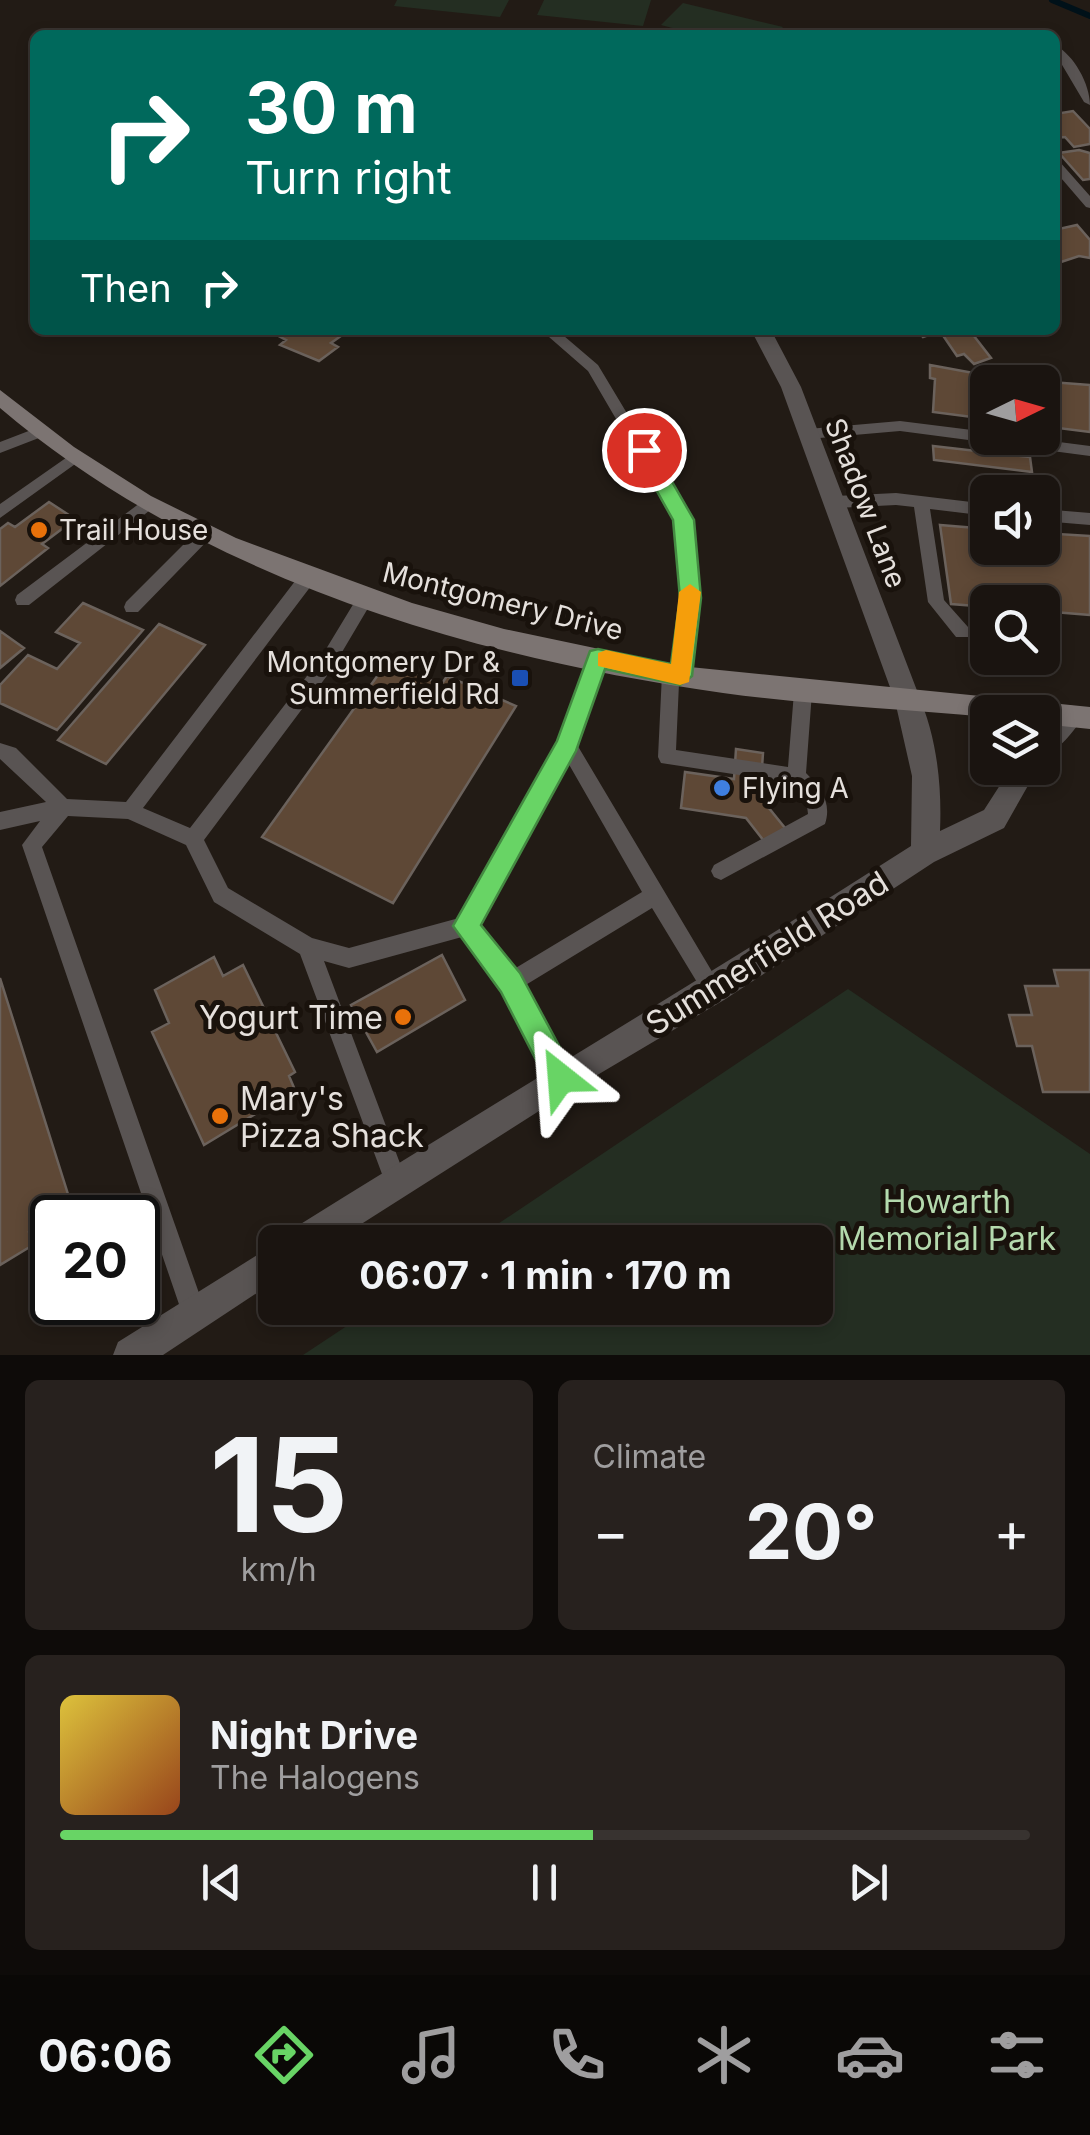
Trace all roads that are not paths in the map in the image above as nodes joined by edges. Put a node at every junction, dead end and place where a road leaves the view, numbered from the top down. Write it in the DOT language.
graph roads {
  1 [pos="1060,51"];
  2 [pos="1090,102"];
  3 [pos="1060,170"];
  4 [pos="1090,204"];
  5 [pos="554,335"];
  6 [pos="763,335"];
  7 [pos="0,397"];
  8 [pos="38,432"];
  9 [pos="808,434"];
  10 [pos="0,448"];
  11 [pos="1090,451"];
  12 [pos="72,458"];
  13 [pos="836,502"];
  14 [pos="148,503"];
  15 [pos="922,504"];
  16 [pos="970,508"];
  17 [pos="0,512"];
  18 [pos="1060,516"];
  19 [pos="1090,519"];
  20 [pos="206,532"];
  21 [pos="308,577"];
  22 [pos="366,598"];
  23 [pos="22,600"];
  24 [pos="132,607"];
  25 [pos="962,632"];
  26 [pos="598,658"];
  27 [pos="676,675"];
  28 [pos="803,692"];
  29 [pos="908,701"];
  30 [pos="970,706"];
  31 [pos="1080,717"];
  32 [pos="1060,732"];
  33 [pos="568,744"];
  34 [pos="0,751"];
  35 [pos="797,776"];
  36 [pos="1015,785"];
  37 [pos="63,807"];
  38 [pos="130,811"];
  39 [pos="0,820"];
  40 [pos="193,839"];
  41 [pos="924,853"];
  42 [pos="721,871"];
  43 [pos="656,895"];
  44 [pos="466,926"];
  45 [pos="308,947"];
  46 [pos="510,982"];
  47 [pos="713,990"];
  48 [pos="561,1078"];
  49 [pos="396,1182"];
  50 [pos="329,1225"];
  51 [pos="258,1272"];
  52 [pos="194,1313"];
  53 [pos="131,1355"];
  1 -- 2 [label="lane"];
  3 -- 4 [label="lane"];
  5 -- 27 [label="lane"];
  6 -- 9 [label="street, Shadow Lane"];
  7 -- 8 [label="main road, Montgomery Drive"];
  8 -- 10 [label="lane"];
  8 -- 12 [label="main road, Montgomery Drive"];
  9 -- 11 [label="lane"];
  9 -- 13 [label="street, Shadow Lane"];
  12 -- 14 [label="main road, Montgomery Drive"];
  12 -- 17 [label="lane"];
  13 -- 15 [label="lane"];
  13 -- 29 [label="street, Shadow Lane"];
  14 -- 20 [label="main road, Montgomery Drive"];
  14 -- 23 [label="lane"];
  15 -- 16 [label="lane"];
  15 -- 25 [label="lane"];
  18 -- 19 [label="lane"];
  20 -- 21 [label="main road, Montgomery Drive"];
  20 -- 24 [label="lane"];
  21 -- 22 [label="main road, Montgomery Drive"];
  21 -- 38 [label="lane"];
  22 -- 26 [label="main road, Montgomery Drive"];
  22 -- 40 [label="lane"];
  26 -- 27 [label="main road, Montgomery Drive"];
  26 -- 33 [label="lane"];
  27 -- 28 [label="main road, Montgomery Drive"];
  27 -- 35 [label="lane"];
  28 -- 29 [label="main road, Montgomery Drive"];
  28 -- 35 [label="lane"];
  29 -- 30 [label="main road, Montgomery Drive"];
  29 -- 41 [label="street"];
  31 -- 32 [label="street"];
  33 -- 43 [label="lane"];
  33 -- 44 [label="lane"];
  34 -- 37 [label="lane"];
  35 -- 42 [label="lane"];
  36 -- 41 [label="street, Summerfield Road"];
  37 -- 38 [label="lane"];
  37 -- 39 [label="lane"];
  37 -- 52 [label="lane"];
  38 -- 40 [label="lane"];
  40 -- 45 [label="lane"];
  41 -- 47 [label="street, Summerfield Road"];
  43 -- 46 [label="lane"];
  43 -- 47 [label="lane"];
  44 -- 45 [label="lane"];
  44 -- 46 [label="lane"];
  45 -- 49 [label="lane"];
  46 -- 48 [label="lane"];
  47 -- 48 [label="street, Summerfield Road"];
  48 -- 49 [label="street, Summerfield Road"];
  49 -- 50 [label="street, Summerfield Road"];
  51 -- 52 [label="street"];
  52 -- 53 [label="street"];
}
